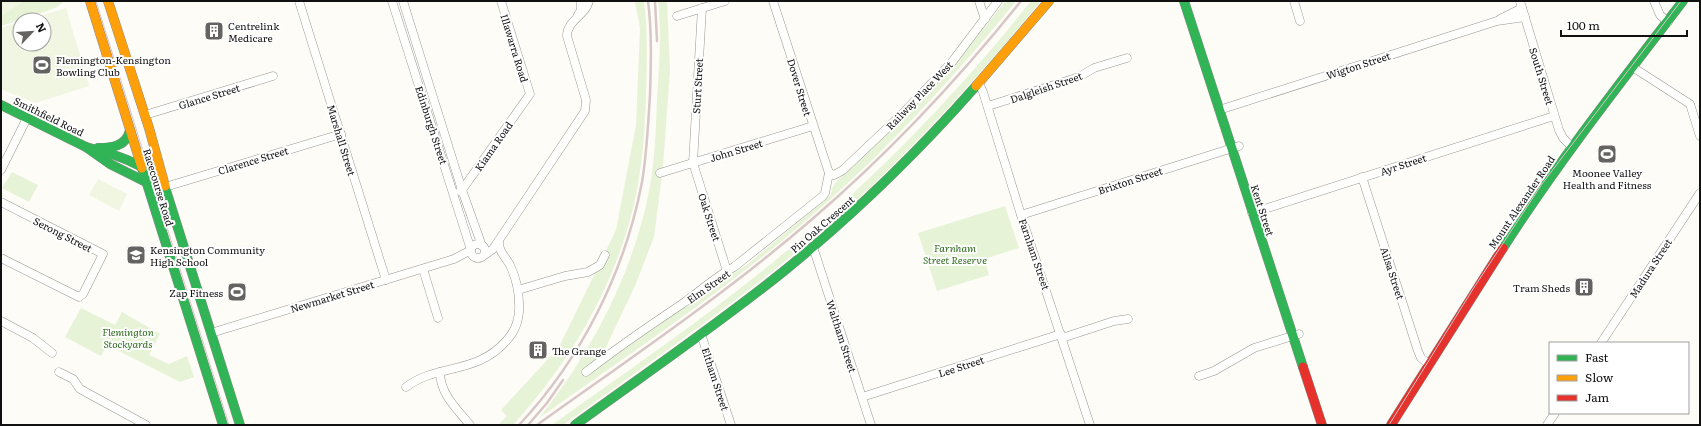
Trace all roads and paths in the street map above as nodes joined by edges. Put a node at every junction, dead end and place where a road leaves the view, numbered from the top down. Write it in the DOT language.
graph roads {
  1 [pos="90,1"];
  2 [pos="108,1"];
  3 [pos="299,1"];
  4 [pos="392,1"];
  5 [pos="403,1"];
  6 [pos="501,1"];
  7 [pos="582,1"];
  8 [pos="589,1"];
  9 [pos="725,1"];
  10 [pos="773,1"];
  11 [pos="979,1"];
  12 [pos="998,1"];
  13 [pos="1049,1"];
  14 [pos="1184,1"];
  15 [pos="1192,1"];
  16 [pos="1294,1"];
  17 [pos="1654,1"];
  18 [pos="1683,1"];
  19 [pos="1521,4"];
  20 [pos="702,8"];
  21 [pos="677,16"];
  22 [pos="1525,17"];
  23 [pos="576,19"];
  24 [pos="985,19"];
  25 [pos="1300,21"];
  26 [pos="1497,21"];
  27 [pos="1668,22"];
  28 [pos="1127,58"];
  29 [pos="1634,68"];
  30 [pos="273,76"];
  31 [pos="979,83"];
  32 [pos="530,94"];
  33 [pos="1,105"];
  34 [pos="988,106"];
  35 [pos="1223,109"];
  36 [pos="145,115"];
  37 [pos="1554,116"];
  38 [pos="27,118"];
  39 [pos="812,126"];
  40 [pos="130,130"];
  41 [pos="341,134"];
  42 [pos="1700,136"];
  43 [pos="1235,147"];
  44 [pos="1572,147"];
  45 [pos="88,148"];
  46 [pos="693,163"];
  47 [pos="142,168"];
  48 [pos="1,170"];
  49 [pos="660,174"];
  50 [pos="831,174"];
  51 [pos="1362,178"];
  52 [pos="146,183"];
  53 [pos="165,187"];
  54 [pos="462,190"];
  55 [pos="1700,193"];
  56 [pos="453,194"];
  57 [pos="1,202"];
  58 [pos="1256,211"];
  59 [pos="1022,215"];
  60 [pos="499,240"];
  61 [pos="482,246"];
  62 [pos="813,247"];
  63 [pos="471,250"];
  64 [pos="483,255"];
  65 [pos="605,255"];
  66 [pos="1,258"];
  67 [pos="506,258"];
  68 [pos="454,259"];
  69 [pos="423,269"];
  70 [pos="727,271"];
  71 [pos="386,280"];
  72 [pos="518,290"];
  73 [pos="438,318"];
  74 [pos="1128,319"];
  75 [pos="1,321"];
  76 [pos="211,333"];
  77 [pos="701,334"];
  78 [pos="1296,335"];
  79 [pos="1061,336"];
  80 [pos="197,341"];
  81 [pos="1602,342"];
  82 [pos="52,353"];
  83 [pos="1429,364"];
  84 [pos="59,372"];
  85 [pos="440,372"];
  86 [pos="586,372"];
  87 [pos="1199,376"];
  88 [pos="406,387"];
  89 [pos="862,398"];
  90 [pos="1554,414"];
  91 [pos="132,417"];
  92 [pos="220,424"];
  93 [pos="127,425"];
  94 [pos="146,425"];
  95 [pos="240,425"];
  96 [pos="470,425"];
  97 [pos="576,425"];
  98 [pos="731,425"];
  99 [pos="871,425"];
  100 [pos="1090,425"];
  101 [pos="1322,425"];
  102 [pos="1328,425"];
  103 [pos="1392,425"];
  104 [pos="1547,425"];
  1 -- 40 [label="main road, Racecourse Road"];
  2 -- 36 [label="main road, Racecourse Road"];
  3 -- 41 [label="street, Marshall Street"];
  4 -- 56 [label="street, Edinburgh Street"];
  5 -- 54 [label="street, Edinburgh Street"];
  6 -- 32 [label="street, Illawarra Road"];
  7 -- 23 [label="street"];
  8 -- 23 [label="street"];
  9 -- 20 [label="street"];
  10 -- 39 [label="street, Dover Street"];
  11 -- 24 [label="street"];
  12 -- 24 [label="street, Railway Place West"];
  13 -- 31 [label="main road, Pin Oak Crescent"];
  14 -- 35 [label="main road, Kent Street"];
  15 -- 35 [label="main road, Kent Street"];
  16 -- 25 [label="street"];
  17 -- 27 [label="street"];
  18 -- 27 [label="main road, Mount Alexander Road"];
  19 -- 22 [label="street, South Street"];
  19 -- 26 [label="street, Wigton Street"];
  20 -- 21 [label="street"];
  20 -- 46 [label="street, Sturt Street"];
  22 -- 26 [label="street, Wigton Street"];
  22 -- 37 [label="street, South Street"];
  23 -- 60 [label="street"];
  24 -- 50 [label="street, Railway Place West"];
  26 -- 35 [label="street, Wigton Street"];
  27 -- 29 [label="main road, Mount Alexander Road"];
  28 -- 34 [label="street, Dalgleish Street"];
  29 -- 42 [label="street"];
  29 -- 44 [label="main road, Mount Alexander Road"];
  30 -- 36 [label="street, Glance Street"];
  31 -- 34 [label="street, Farnham Street"];
  31 -- 62 [label="main road, Pin Oak Crescent"];
  32 -- 54 [label="street, Kiama Road"];
  33 -- 38 [label="main road, Smithfield Road"];
  34 -- 59 [label="street, Farnham Street"];
  35 -- 43 [label="main road, Kent Street"];
  36 -- 53 [label="main road, Racecourse Road"];
  37 -- 44 [label="street, South Street"];
  37 -- 51 [label="street, Ayr Street"];
  38 -- 45 [label="main road, Smithfield Road"];
  38 -- 48 [label="street"];
  39 -- 46 [label="street, John Street"];
  39 -- 50 [label="street, Dover Street"];
  40 -- 45 [label="main road"];
  40 -- 47 [label="main road, Racecourse Road"];
  41 -- 53 [label="street, Clarence Street"];
  41 -- 71 [label="street, Marshall Street"];
  43 -- 58 [label="main road, Kent Street"];
  43 -- 59 [label="street, Brixton Street"];
  44 -- 83 [label="main road, Mount Alexander Road"];
  45 -- 47 [label="main road, Smithfield Road"];
  45 -- 52 [label="main road, Smithfield Road"];
  46 -- 49 [label="street, John Street"];
  46 -- 70 [label="street, Oak Street"];
  47 -- 52 [label="main road, Racecourse Road"];
  47 -- 53 [label="main road, Smithfield Road"];
  50 -- 70 [label="street, Elm Street"];
  51 -- 58 [label="street, Ayr Street"];
  51 -- 83 [label="street, Ailsa Street"];
  52 -- 53 [label="main road, Smithfield Road"];
  52 -- 80 [label="main road, Racecourse Road"];
  53 -- 76 [label="main road, Racecourse Road"];
  54 -- 56 [label="street"];
  54 -- 61 [label="street, Edinburgh Street"];
  55 -- 81 [label="street, Madura Street"];
  56 -- 63 [label="street, Edinburgh Street"];
  57 -- 66 [label="street, Serong Street"];
  58 -- 78 [label="main road, Kent Street"];
  59 -- 79 [label="street, Farnham Street"];
  60 -- 61 [label="street"];
  60 -- 64 [label="street"];
  60 -- 67 [label="street"];
  61 -- 63 [label="street, Newmarket Street"];
  61 -- 64 [label="street, Edinburgh Street"];
  62 -- 77 [label="main road, Pin Oak Crescent"];
  62 -- 89 [label="street, Waltham Street"];
  63 -- 64 [label="street, Edinburgh Street"];
  63 -- 68 [label="street, Newmarket Street"];
  64 -- 67 [label="street"];
  64 -- 68 [label="street, Newmarket Street"];
  65 -- 72 [label="street"];
  67 -- 72 [label="street"];
  68 -- 69 [label="street, Newmarket Street"];
  69 -- 71 [label="street, Newmarket Street"];
  69 -- 73 [label="street"];
  70 -- 86 [label="street, Elm Street"];
  71 -- 76 [label="street, Newmarket Street"];
  72 -- 85 [label="street"];
  74 -- 79 [label="street, Lee Street"];
  75 -- 82 [label="street"];
  76 -- 80 [label="main road"];
  76 -- 95 [label="main road, Racecourse Road"];
  77 -- 97 [label="main road, Pin Oak Crescent"];
  77 -- 98 [label="street, Eltham Street"];
  78 -- 87 [label="street"];
  78 -- 101 [label="main road, Kent Street"];
  78 -- 102 [label="main road, Kent Street"];
  79 -- 89 [label="street, Lee Street"];
  79 -- 100 [label="street, Farnham Street"];
  80 -- 92 [label="main road, Racecourse Road"];
  83 -- 103 [label="main road, Mount Alexander Road"];
  84 -- 91 [label="street"];
  85 -- 88 [label="street"];
  85 -- 96 [label="street"];
  89 -- 99 [label="street, Waltham Street"];
  90 -- 104 [label="street"];
  91 -- 93 [label="street"];
  91 -- 94 [label="street"];
}
